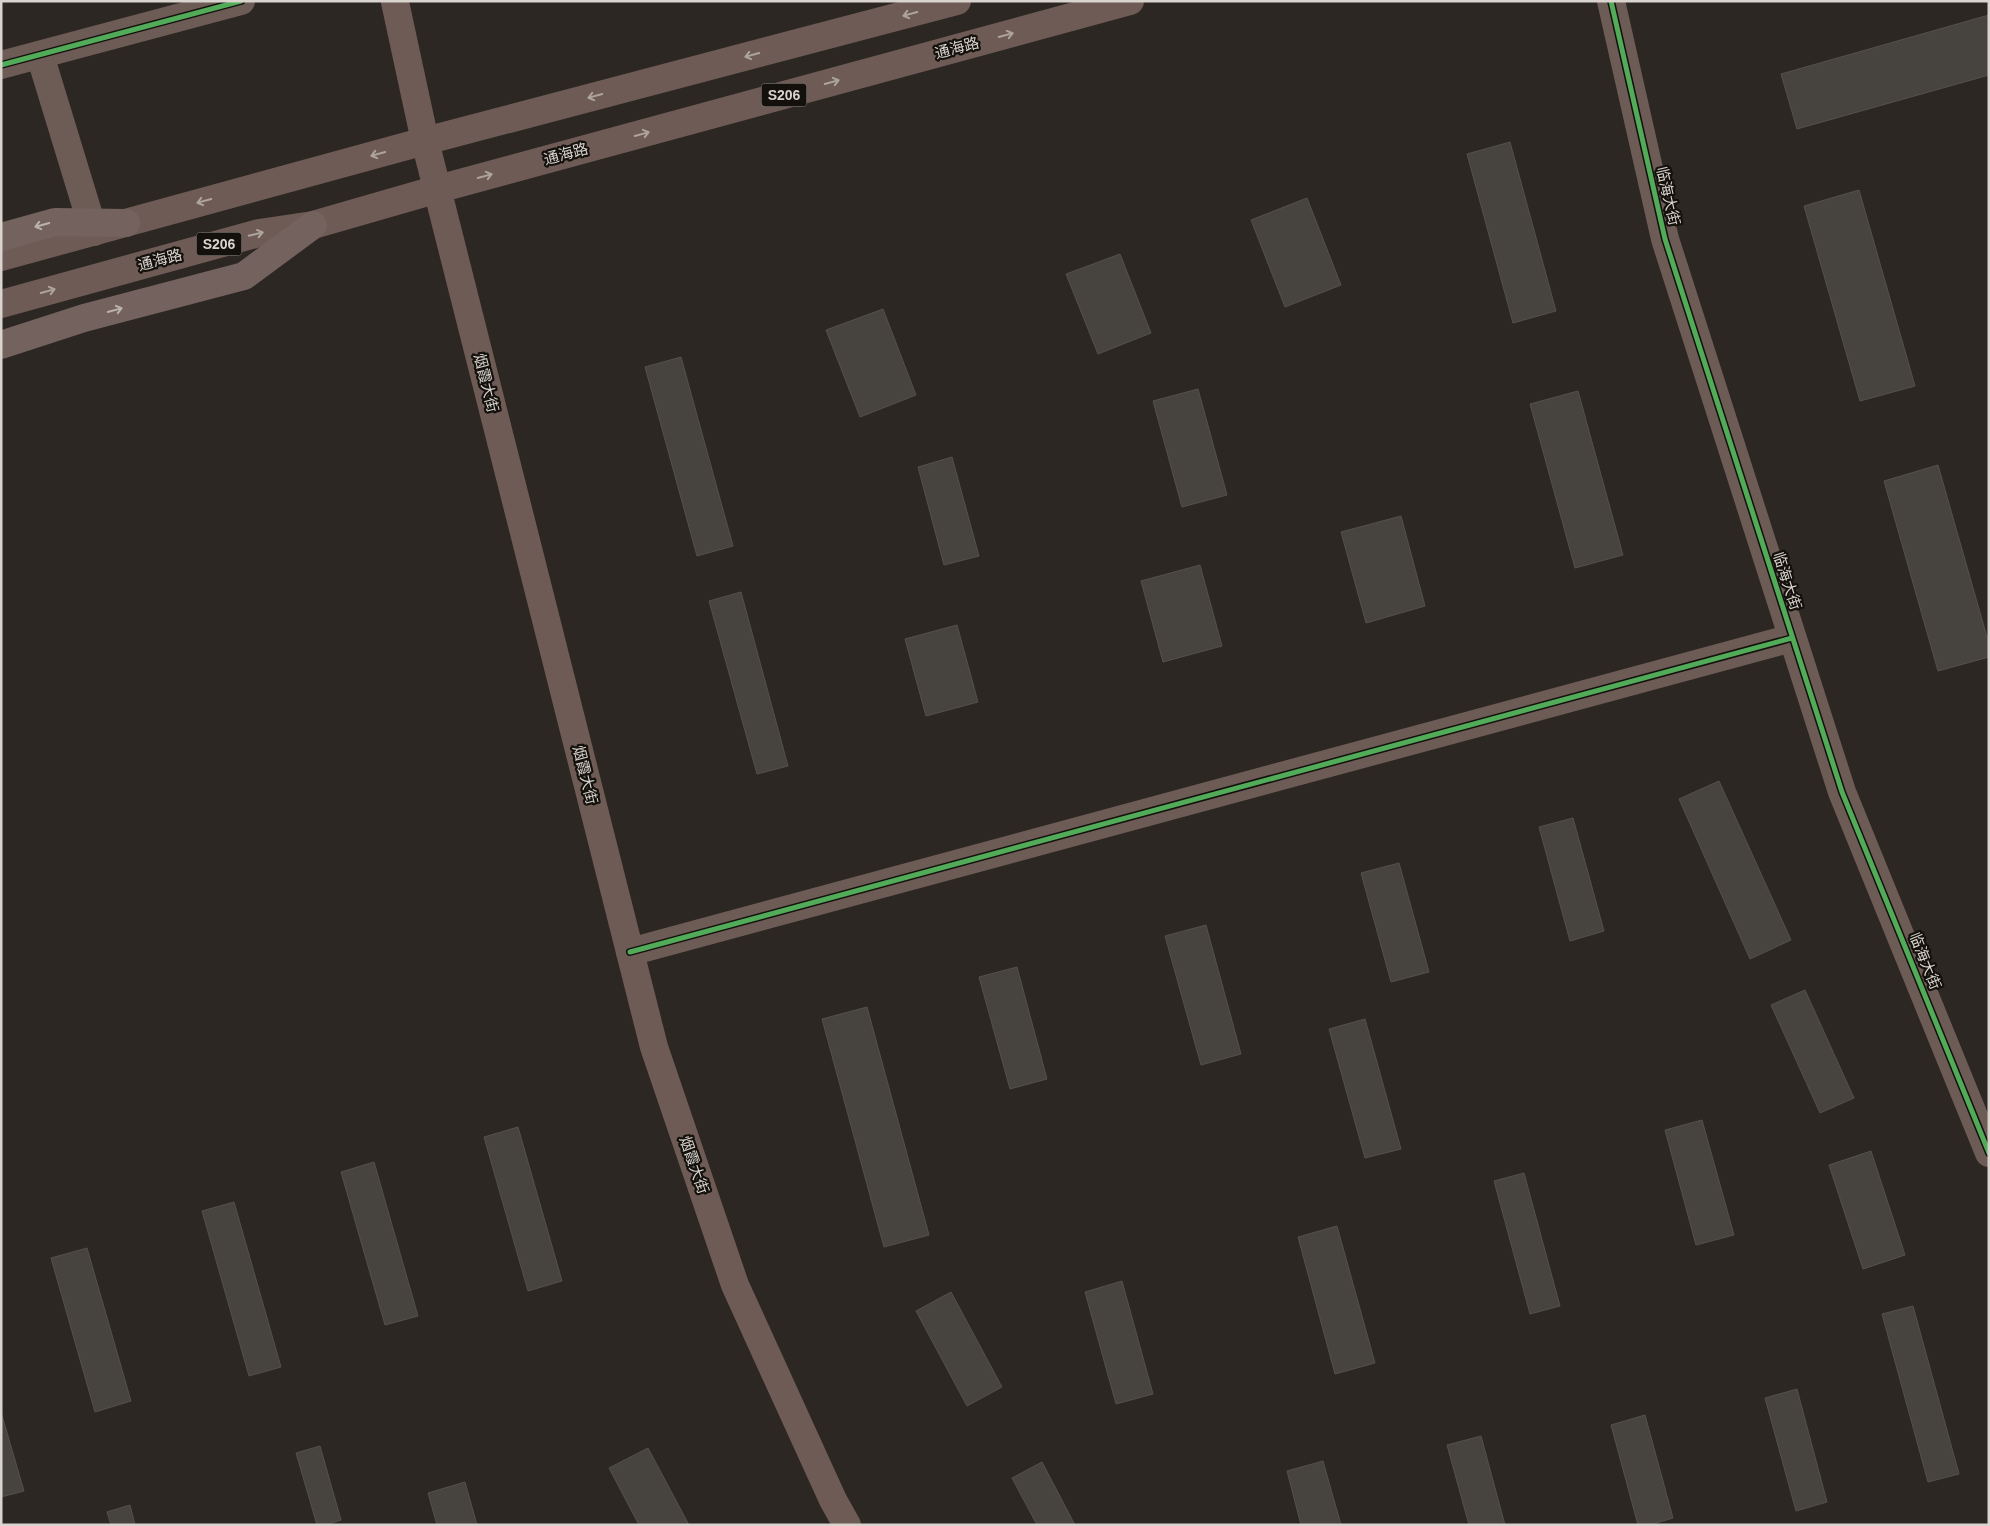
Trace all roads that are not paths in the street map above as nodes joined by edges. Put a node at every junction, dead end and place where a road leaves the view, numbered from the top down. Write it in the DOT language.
graph roads {
  1 [pos="241,1"];
  2 [pos="957,1"];
  3 [pos="1130,1"];
  4 [pos="1611,1"];
  5 [pos="394,2"];
  6 [pos="40,55"];
  7 [pos="1,65"];
  8 [pos="425,141"];
  9 [pos="438,189"];
  10 [pos="126,223"];
  11 [pos="314,225"];
  12 [pos="92,227"];
  13 [pos="1,237"];
  14 [pos="1,257"];
  15 [pos="1,304"];
  16 [pos="1,345"];
  17 [pos="1792,638"];
  18 [pos="630,952"];
  19 [pos="1989,1153"];
  20 [pos="847,1525"];
  1 -- 6 [label="street"];
  2 -- 8 [label="main road, one-way"];
  9 -- 3 [label="main road, 通海路 / S206, one-way"];
  4 -- 17 [label="street, 临海大街"];
  5 -- 8 [label="main road, 烟霞大街"];
  6 -- 7 [label="street"];
  6 -- 12 [label="street"];
  8 -- 9 [label="main road, 烟霞大街"];
  8 -- 10 [label="main road, one-way"];
  9 -- 11 [label="main road, 通海路 / S206"];
  9 -- 18 [label="main road, 烟霞大街"];
  10 -- 12 [label="highway"];
  15 -- 11 [label="main road, 通海路 / S206, one-way"];
  16 -- 11 [label="highway, one-way"];
  12 -- 13 [label="highway, one-way"];
  12 -- 14 [label="main road"];
  17 -- 18 [label="street"];
  17 -- 19 [label="street, 临海大街"];
  18 -- 20 [label="main road, 烟霞大街"];
}
